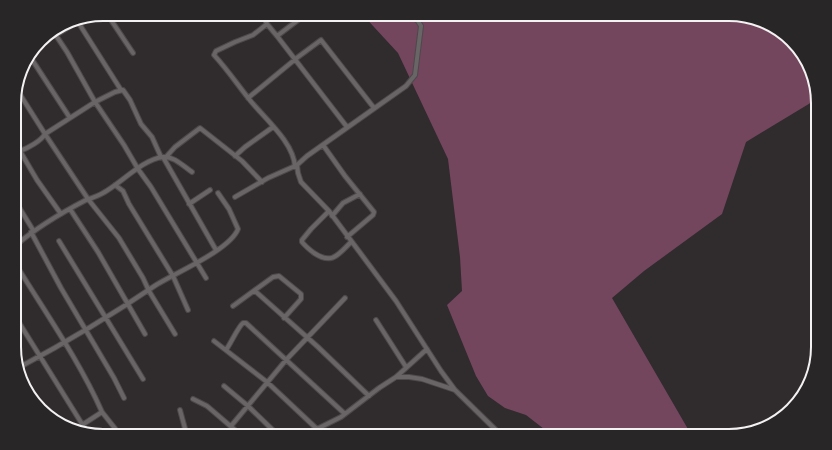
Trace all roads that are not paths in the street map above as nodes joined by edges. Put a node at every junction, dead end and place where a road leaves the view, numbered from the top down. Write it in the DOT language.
graph roads {
  1 [pos="112,21"];
  2 [pos="266,21"];
  3 [pos="296,21"];
  4 [pos="418,21"];
  5 [pos="79,24"];
  6 [pos="267,24"];
  7 [pos="56,35"];
  8 [pos="276,36"];
  9 [pos="133,53"];
  10 [pos="295,60"];
  11 [pos="32,61"];
  12 [pos="121,90"];
  13 [pos="21,96"];
  14 [pos="248,98"];
  15 [pos="95,102"];
  16 [pos="374,108"];
  17 [pos="70,118"];
  18 [pos="273,127"];
  19 [pos="347,128"];
  20 [pos="45,134"];
  21 [pos="323,145"];
  22 [pos="21,150"];
  23 [pos="21,152"];
  24 [pos="235,156"];
  25 [pos="163,157"];
  26 [pos="296,166"];
  27 [pos="138,169"];
  28 [pos="192,172"];
  29 [pos="262,182"];
  30 [pos="115,185"];
  31 [pos="210,190"];
  32 [pos="218,193"];
  33 [pos="360,194"];
  34 [pos="235,198"];
  35 [pos="88,199"];
  36 [pos="189,204"];
  37 [pos="70,209"];
  38 [pos="21,211"];
  39 [pos="329,211"];
  40 [pos="61,214"];
  41 [pos="332,216"];
  42 [pos="32,231"];
  43 [pos="347,237"];
  44 [pos="21,240"];
  45 [pos="59,241"];
  46 [pos="351,242"];
  47 [pos="216,250"];
  48 [pos="196,263"];
  49 [pos="21,273"];
  50 [pos="173,276"];
  51 [pos="206,278"];
  52 [pos="149,291"];
  53 [pos="255,291"];
  54 [pos="345,298"];
  55 [pos="128,304"];
  56 [pos="233,306"];
  57 [pos="188,310"];
  58 [pos="106,317"];
  59 [pos="284,318"];
  60 [pos="376,320"];
  61 [pos="21,326"];
  62 [pos="85,329"];
  63 [pos="145,334"];
  64 [pos="175,334"];
  65 [pos="308,338"];
  66 [pos="214,341"];
  67 [pos="64,342"];
  68 [pos="427,349"];
  69 [pos="226,350"];
  70 [pos="40,356"];
  71 [pos="286,360"];
  72 [pos="23,365"];
  73 [pos="406,366"];
  74 [pos="396,377"];
  75 [pos="143,379"];
  76 [pos="267,382"];
  77 [pos="224,386"];
  78 [pos="455,390"];
  79 [pos="368,396"];
  80 [pos="124,398"];
  81 [pos="193,398"];
  82 [pos="248,406"];
  83 [pos="180,410"];
  84 [pos="102,412"];
  85 [pos="346,414"];
  86 [pos="82,425"];
  87 [pos="231,426"];
  88 [pos="115,429"];
  89 [pos="184,429"];
  90 [pos="234,429"];
  91 [pos="272,429"];
  92 [pos="317,429"];
  93 [pos="495,429"];
  1 -- 9 [label="street"];
  2 -- 6 [label="street"];
  3 -- 8 [label="street"];
  4 -- 16 [label="street"];
  5 -- 12 [label="street"];
  6 -- 8 [label="street"];
  6 -- 14 [label="street"];
  7 -- 15 [label="street"];
  8 -- 10 [label="street"];
  10 -- 14 [label="street"];
  10 -- 16 [label="street"];
  10 -- 19 [label="street"];
  11 -- 17 [label="street"];
  12 -- 15 [label="street"];
  12 -- 25 [label="street"];
  13 -- 20 [label="street"];
  14 -- 18 [label="street"];
  15 -- 17 [label="street"];
  15 -- 27 [label="street"];
  16 -- 19 [label="street"];
  17 -- 20 [label="street"];
  18 -- 24 [label="street"];
  18 -- 26 [label="street"];
  19 -- 21 [label="street"];
  20 -- 22 [label="street"];
  20 -- 35 [label="street"];
  21 -- 26 [label="street"];
  21 -- 33 [label="street"];
  23 -- 40 [label="street"];
  24 -- 25 [label="street"];
  24 -- 29 [label="street"];
  25 -- 27 [label="street"];
  25 -- 28 [label="street"];
  25 -- 36 [label="street"];
  26 -- 29 [label="street"];
  26 -- 39 [label="street"];
  27 -- 30 [label="street"];
  27 -- 48 [label="street"];
  29 -- 34 [label="street"];
  30 -- 35 [label="street"];
  30 -- 50 [label="street"];
  31 -- 36 [label="street"];
  32 -- 47 [label="street"];
  33 -- 41 [label="street"];
  33 -- 43 [label="street"];
  35 -- 37 [label="street"];
  35 -- 52 [label="street"];
  36 -- 47 [label="street"];
  37 -- 40 [label="street"];
  37 -- 55 [label="street"];
  38 -- 42 [label="street"];
  39 -- 41 [label="street"];
  39 -- 46 [label="street"];
  40 -- 42 [label="street"];
  41 -- 43 [label="street"];
  42 -- 44 [label="street"];
  42 -- 62 [label="street"];
  43 -- 46 [label="street"];
  45 -- 58 [label="street"];
  46 -- 68 [label="street"];
  47 -- 48 [label="street"];
  48 -- 50 [label="street"];
  48 -- 51 [label="street"];
  49 -- 67 [label="street"];
  50 -- 52 [label="street"];
  50 -- 57 [label="street"];
  52 -- 55 [label="street"];
  52 -- 64 [label="street"];
  53 -- 56 [label="street"];
  53 -- 59 [label="street"];
  53 -- 59 [label="street"];
  54 -- 65 [label="street"];
  55 -- 58 [label="street"];
  55 -- 63 [label="street"];
  58 -- 62 [label="street"];
  58 -- 75 [label="street"];
  59 -- 65 [label="street"];
  60 -- 73 [label="street"];
  61 -- 70 [label="street"];
  62 -- 67 [label="street"];
  62 -- 80 [label="street"];
  65 -- 71 [label="street"];
  65 -- 79 [label="street"];
  66 -- 69 [label="street"];
  67 -- 70 [label="street"];
  67 -- 84 [label="street"];
  68 -- 73 [label="street"];
  68 -- 78 [label="street"];
  69 -- 71 [label="street"];
  69 -- 76 [label="street"];
  70 -- 72 [label="street"];
  70 -- 86 [label="street"];
  71 -- 76 [label="street"];
  71 -- 85 [label="street"];
  73 -- 74 [label="street"];
  74 -- 78 [label="street"];
  74 -- 79 [label="street"];
  76 -- 82 [label="street"];
  76 -- 92 [label="street"];
  77 -- 82 [label="street"];
  78 -- 93 [label="street"];
  79 -- 85 [label="street"];
  81 -- 87 [label="street"];
  82 -- 87 [label="street"];
  82 -- 91 [label="street"];
  83 -- 89 [label="street"];
  84 -- 86 [label="street"];
  84 -- 88 [label="street"];
  85 -- 92 [label="street"];
  87 -- 90 [label="street"];
}
